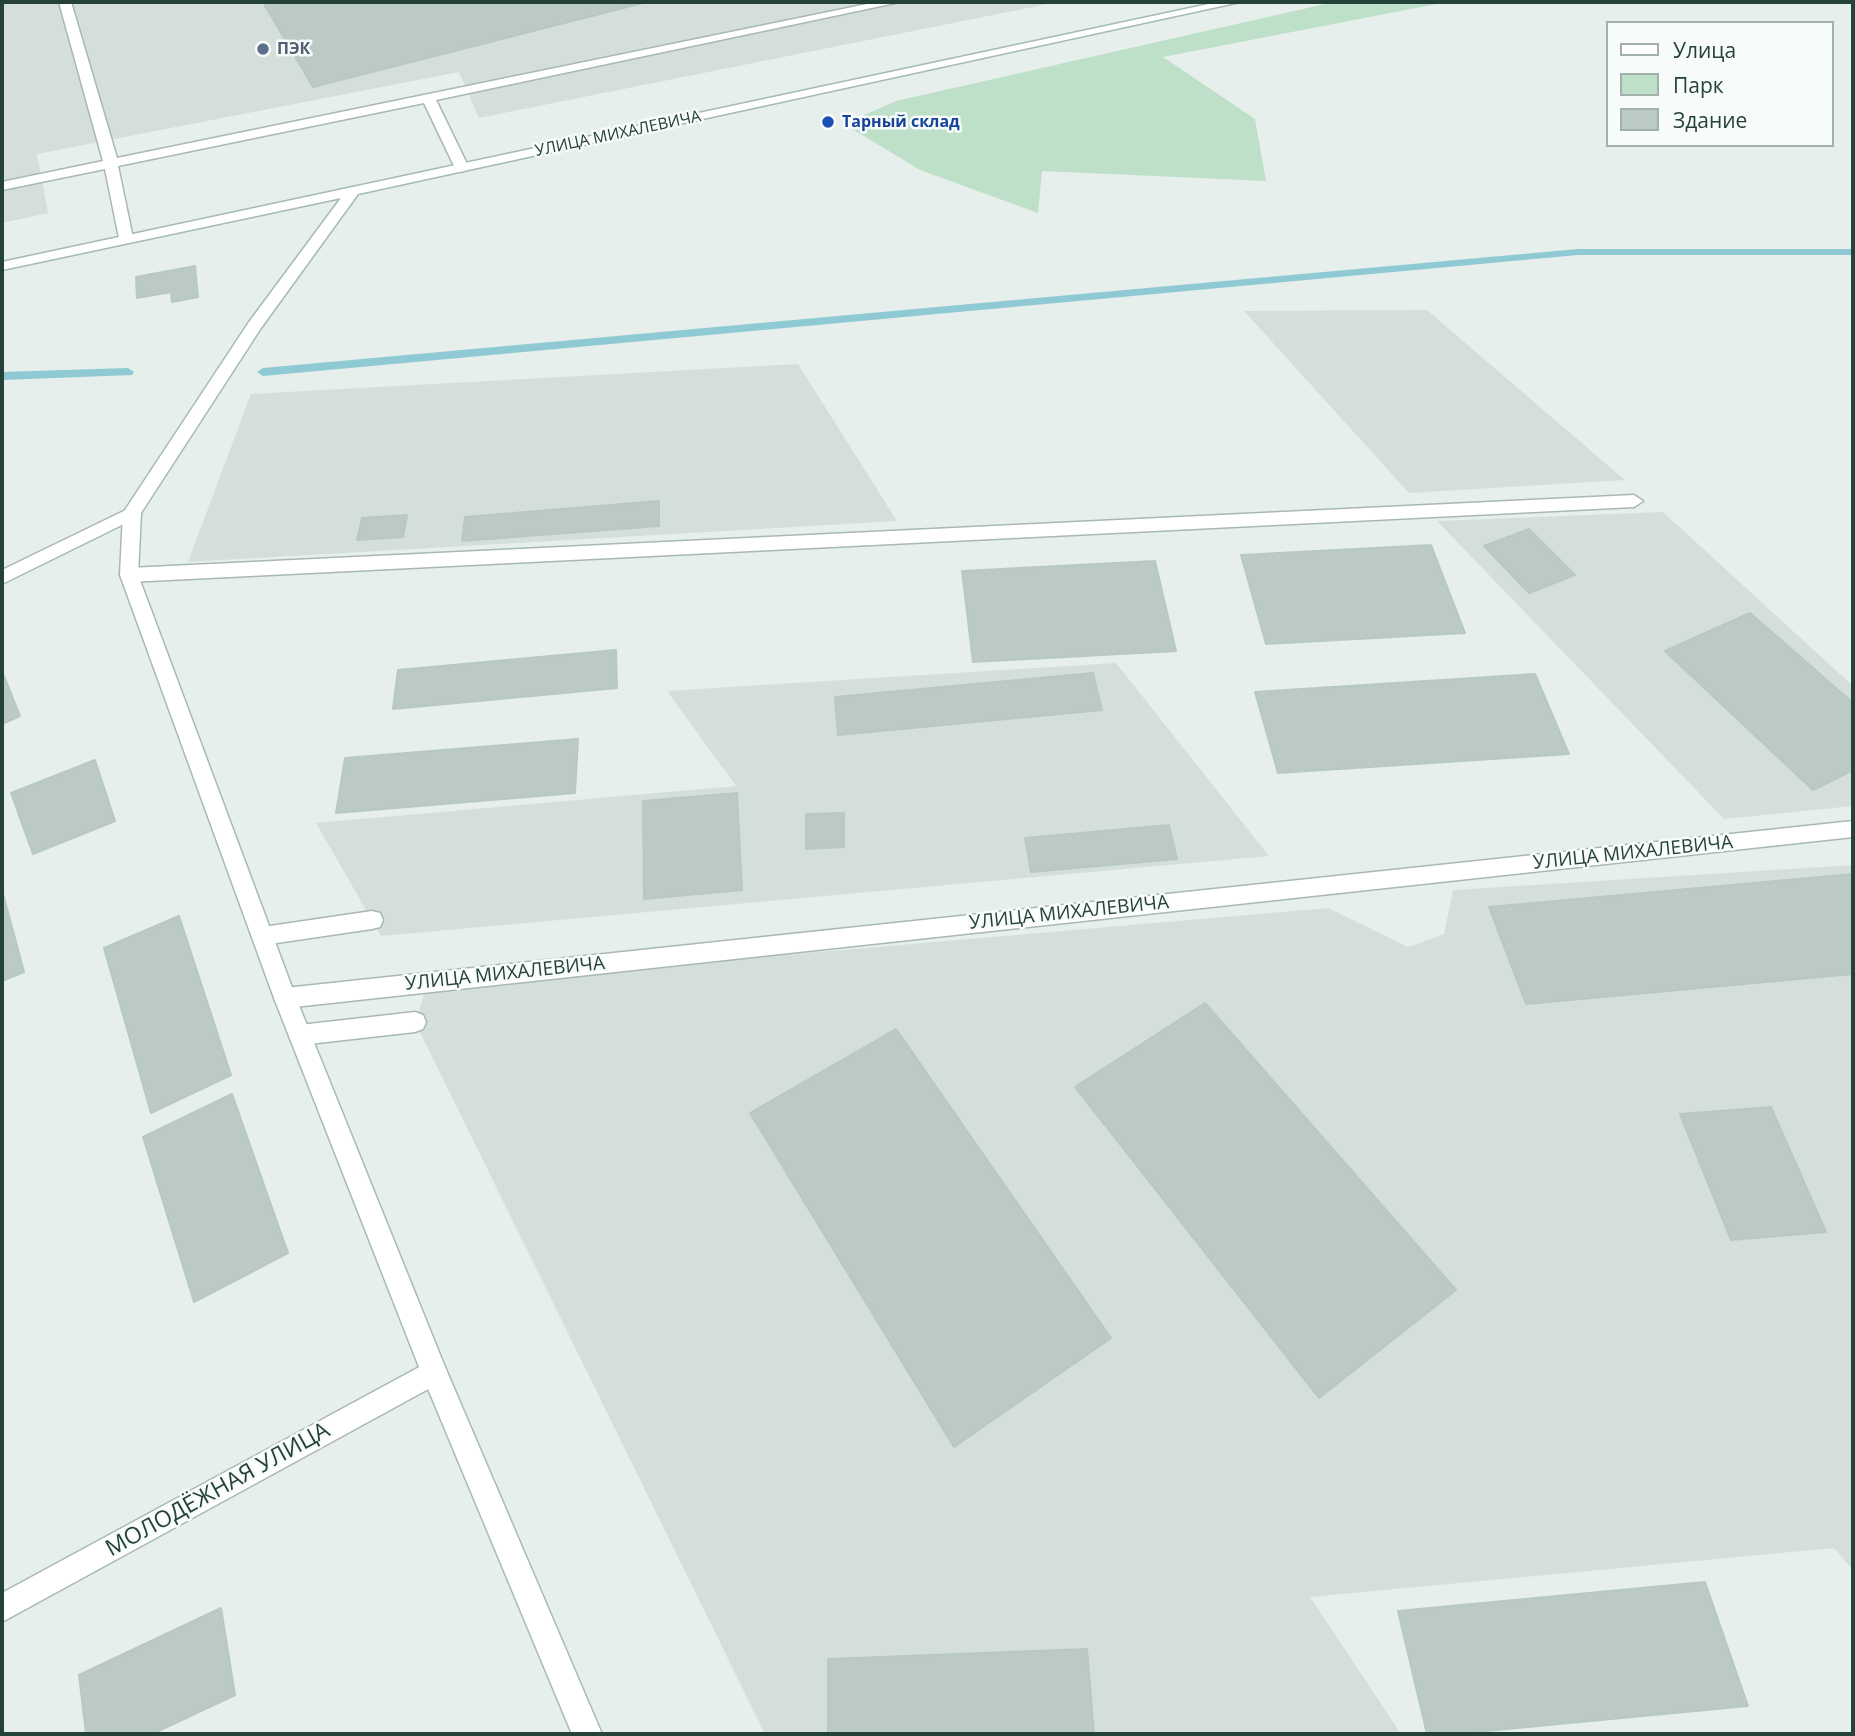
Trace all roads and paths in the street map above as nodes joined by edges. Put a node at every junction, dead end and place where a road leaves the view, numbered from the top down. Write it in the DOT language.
graph roads {
  1 [pos="65,2"];
  2 [pos="894,2"];
  3 [pos="1225,3"];
  4 [pos="428,97"];
  5 [pos="112,165"];
  6 [pos="462,168"];
  7 [pos="2,186"];
  8 [pos="352,192"];
  9 [pos="126,238"];
  10 [pos="2,266"];
  11 [pos="1634,501"];
  12 [pos="132,513"];
  13 [pos="128,575"];
  14 [pos="2,578"];
  15 [pos="1853,829"];
  16 [pos="372,920"];
  17 [pos="263,936"];
  18 [pos="285,998"];
  19 [pos="415,1021"];
  20 [pos="300,1035"];
  21 [pos="434,1372"];
  22 [pos="2,1608"];
  23 [pos="587,1734"];
  1 -- 5 [label="street"];
  2 -- 4 [label="street"];
  3 -- 6 [label="street, УЛИЦА МИХАЛЕВИЧА"];
  4 -- 5 [label="street"];
  4 -- 6 [label="street"];
  5 -- 7 [label="street"];
  5 -- 9 [label="street"];
  6 -- 8 [label="street, УЛИЦА МИХАЛЕВИЧА"];
  8 -- 9 [label="street, УЛИЦА МИХАЛЕВИЧА"];
  8 -- 12 [label="street"];
  9 -- 10 [label="street, УЛИЦА МИХАЛЕВИЧА"];
  11 -- 13 [label="street"];
  12 -- 13 [label="street"];
  12 -- 14 [label="street"];
  13 -- 17 [label="street"];
  15 -- 18 [label="street, УЛИЦА МИХАЛЕВИЧА"];
  16 -- 17 [label="street"];
  17 -- 18 [label="street"];
  18 -- 20 [label="street"];
  19 -- 20 [label="street"];
  20 -- 21 [label="street"];
  21 -- 22 [label="street, МОЛОДЁЖНАЯ УЛИЦА"];
  21 -- 23 [label="street"];
}
